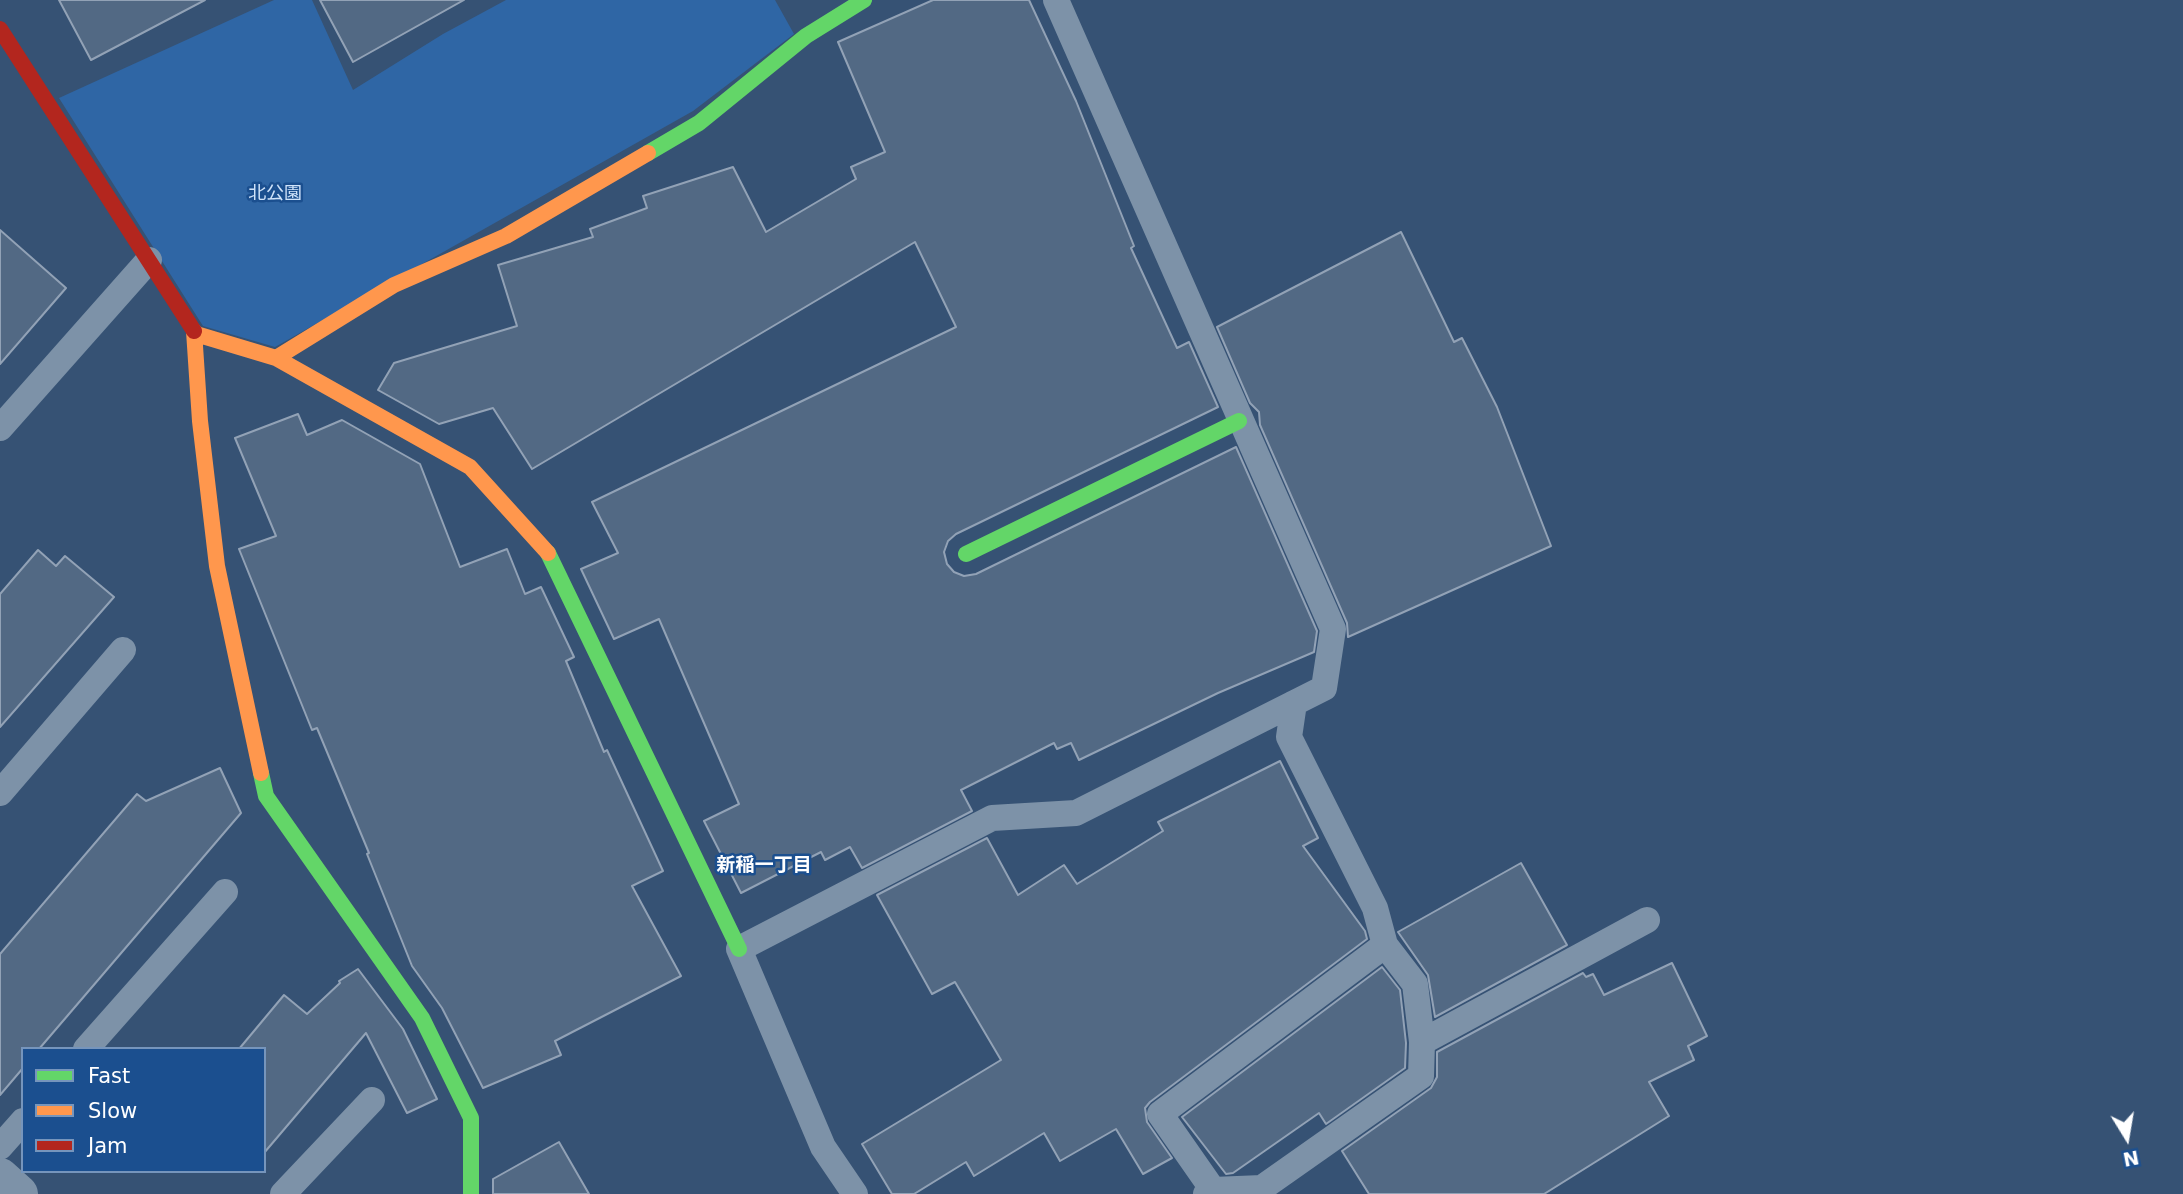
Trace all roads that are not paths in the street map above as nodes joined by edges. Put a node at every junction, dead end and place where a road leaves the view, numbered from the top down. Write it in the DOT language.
graph roads {
  1 [pos="864,0"];
  2 [pos="1056,0"];
  3 [pos="0,29"];
  4 [pos="149,260"];
  5 [pos="196,334"];
  6 [pos="276,358"];
  7 [pos="1239,421"];
  8 [pos="0,428"];
  9 [pos="966,554"];
  10 [pos="123,650"];
  11 [pos="1294,703"];
  12 [pos="0,793"];
  13 [pos="225,892"];
  14 [pos="1647,920"];
  15 [pos="1385,945"];
  16 [pos="739,949"];
  17 [pos="1422,1042"];
  18 [pos="88,1047"];
  19 [pos="372,1100"];
  20 [pos="21,1123"];
  21 [pos="0,1147"];
  22 [pos="0,1177"];
  23 [pos="1210,1192"];
  24 [pos="19,1194"];
  25 [pos="283,1194"];
  26 [pos="471,1194"];
  27 [pos="855,1194"];
  1 -- 6 [label="street"];
  2 -- 7 [label="lane"];
  3 -- 4 [label="street"];
  4 -- 5 [label="street"];
  4 -- 8 [label="lane"];
  5 -- 6 [label="street"];
  5 -- 26 [label="street"];
  6 -- 16 [label="street"];
  7 -- 9 [label="street"];
  7 -- 11 [label="lane"];
  10 -- 12 [label="lane"];
  11 -- 15 [label="lane"];
  11 -- 16 [label="lane"];
  13 -- 18 [label="lane"];
  14 -- 17 [label="lane"];
  15 -- 17 [label="lane"];
  15 -- 23 [label="lane"];
  16 -- 27 [label="lane"];
  17 -- 23 [label="lane"];
  19 -- 25 [label="lane"];
  20 -- 21 [label="lane"];
  22 -- 24 [label="street"];
}
